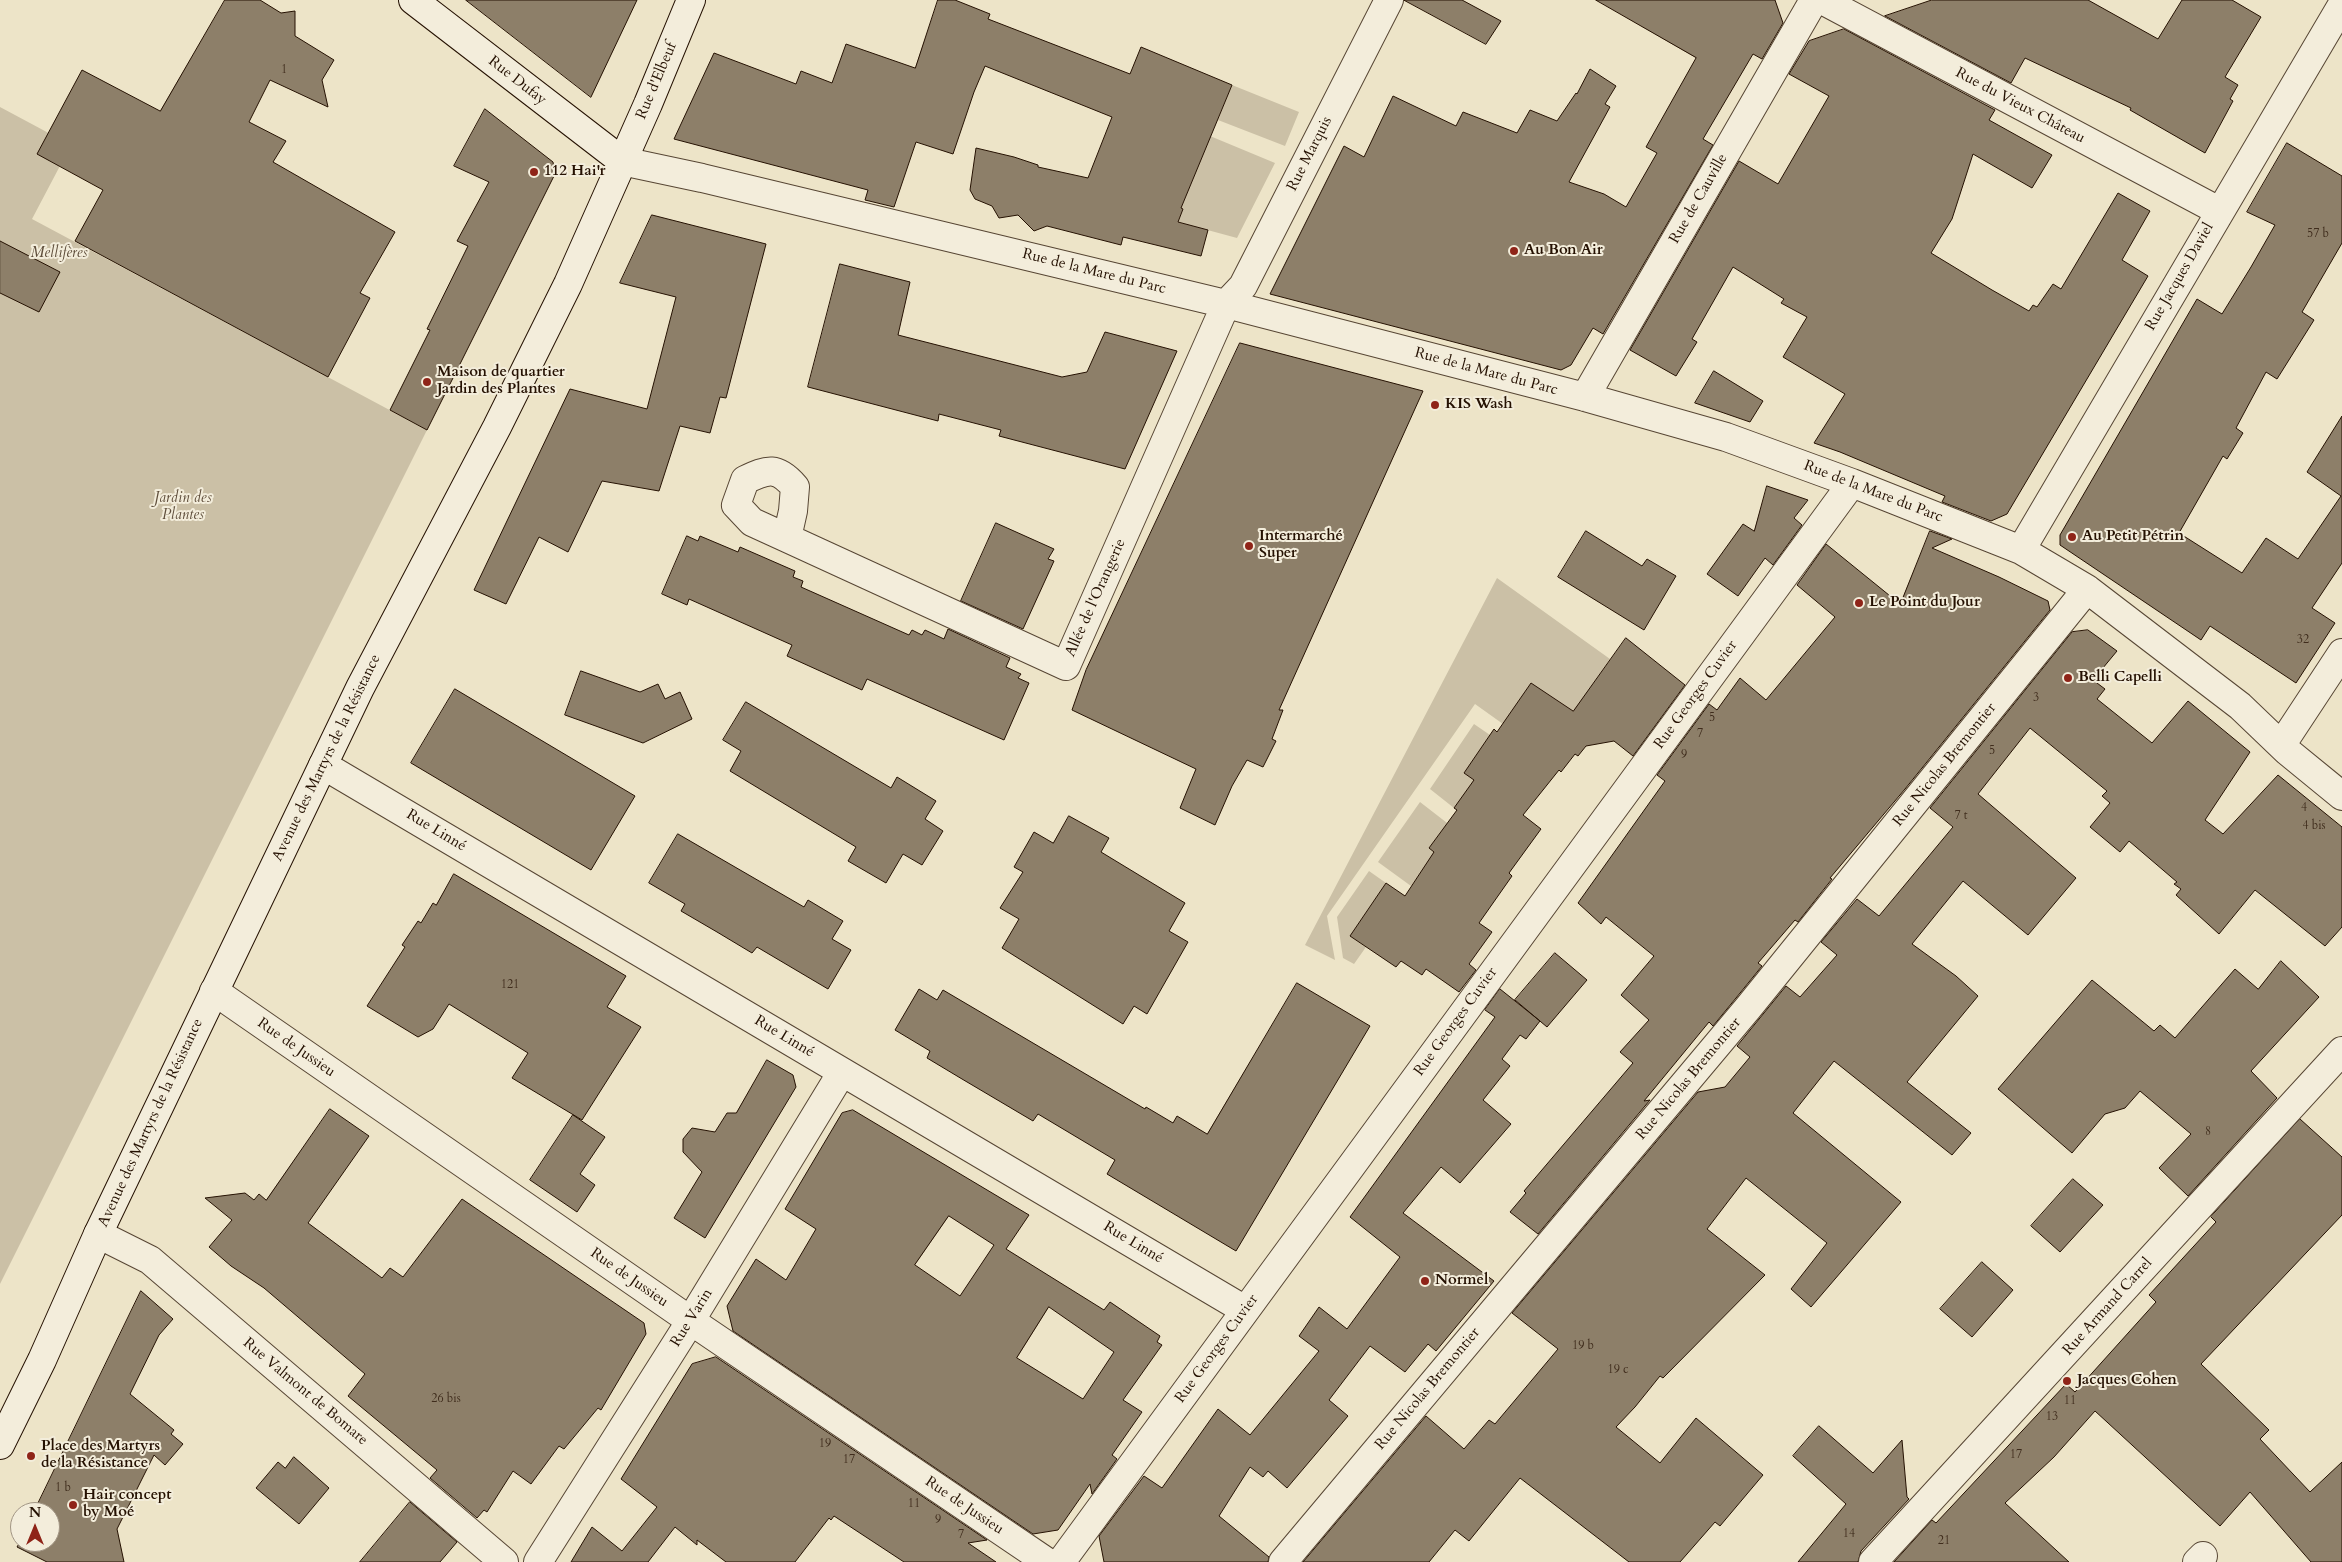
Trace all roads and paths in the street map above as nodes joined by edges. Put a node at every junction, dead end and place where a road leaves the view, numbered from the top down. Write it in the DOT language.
graph roads {
  1 [pos="414,0"];
  2 [pos="691,0"];
  3 [pos="1389,0"];
  4 [pos="1814,0"];
  5 [pos="1822,0"];
  6 [pos="2342,5"];
  7 [pos="622,161"];
  8 [pos="2219,211"];
  9 [pos="1226,304"];
  10 [pos="1585,397"];
  11 [pos="1852,482"];
  12 [pos="787,538"];
  13 [pos="2021,550"];
  14 [pos="2087,589"];
  15 [pos="2342,653"];
  16 [pos="2282,744"];
  17 [pos="323,765"];
  18 [pos="2342,796"];
  19 [pos="214,991"];
  20 [pos="2342,1051"];
  21 [pos="842,1072"];
  22 [pos="98,1234"];
  23 [pos="1245,1310"];
  24 [pos="691,1320"];
  25 [pos="0,1445"];
  26 [pos="504,1562"];
  27 [pos="538,1562"];
  28 [pos="1047,1562"];
  29 [pos="1061,1562"];
  30 [pos="1283,1562"];
  31 [pos="1873,1562"];
  1 -- 7 [label="street, Rue Dufay"];
  2 -- 7 [label="street, Rue d'Elbeuf"];
  3 -- 9 [label="street, Rue Marquis"];
  4 -- 10 [label="street, Rue de Cauville"];
  5 -- 8 [label="street, Rue du Vieux Château"];
  6 -- 8 [label="street, Rue Jacques Daviel"];
  7 -- 9 [label="street, Rue de la Mare du Parc"];
  7 -- 17 [label="street, Avenue des Martyrs de la Résistance"];
  8 -- 13 [label="street, Rue Jacques Daviel"];
  9 -- 10 [label="street, Rue de la Mare du Parc"];
  9 -- 12 [label="street, Allée de l'Orangerie"];
  10 -- 11 [label="street, Rue de la Mare du Parc"];
  11 -- 13 [label="street, Rue de la Mare du Parc"];
  11 -- 23 [label="street, Rue Georges Cuvier"];
  13 -- 14 [label="street, Rue de la Mare du Parc"];
  14 -- 16 [label="street, Rue de la Mare du Parc"];
  14 -- 30 [label="street, Rue Nicolas Bremontier"];
  15 -- 16 [label="street"];
  16 -- 18 [label="street, Rue de la Mare du Parc"];
  17 -- 19 [label="street, Avenue des Martyrs de la Résistance"];
  17 -- 21 [label="street, Rue Linné"];
  19 -- 22 [label="street, Avenue des Martyrs de la Résistance"];
  19 -- 24 [label="street, Rue de Jussieu"];
  20 -- 31 [label="street, Rue Armand Carrel"];
  21 -- 23 [label="street, Rue Linné"];
  21 -- 24 [label="street, Rue Varin"];
  22 -- 25 [label="street, Avenue des Martyrs de la Résistance"];
  22 -- 26 [label="street, Rue Valmont de Bomare"];
  23 -- 29 [label="street, Rue Georges Cuvier"];
  24 -- 27 [label="street, Rue Varin"];
  24 -- 28 [label="street, Rue de Jussieu"];
}
